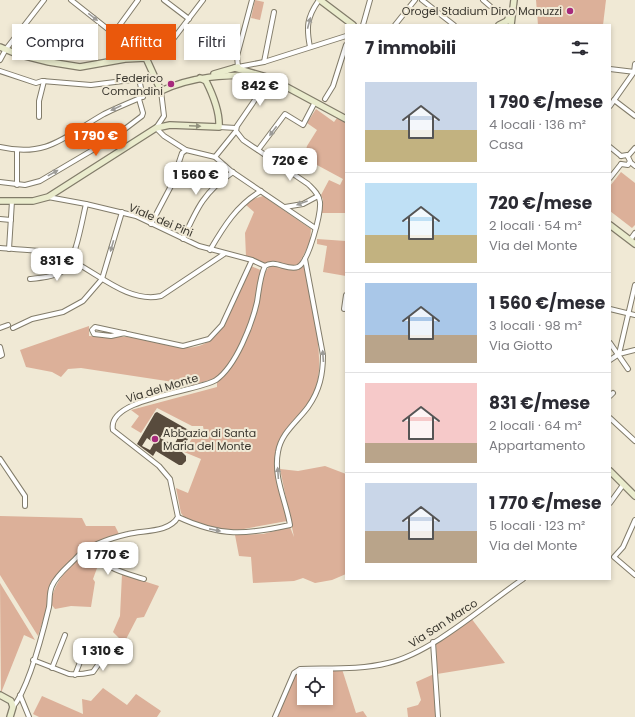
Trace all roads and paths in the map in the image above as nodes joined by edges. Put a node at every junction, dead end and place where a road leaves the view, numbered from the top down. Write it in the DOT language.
graph roads {
  1 [pos="44,0"];
  2 [pos="71,0"];
  3 [pos="138,0"];
  4 [pos="164,0"];
  5 [pos="203,0"];
  6 [pos="252,0"];
  7 [pos="370,0"];
  8 [pos="415,0"];
  9 [pos="422,0"];
  10 [pos="483,0"];
  11 [pos="514,0"];
  12 [pos="323,1"];
  13 [pos="490,6"];
  14 [pos="512,11"];
  15 [pos="274,12"];
  16 [pos="188,19"];
  17 [pos="121,24"];
  18 [pos="350,24"];
  19 [pos="363,24"];
  20 [pos="396,24"];
  21 [pos="453,24"];
  22 [pos="501,24"];
  23 [pos="511,24"];
  24 [pos="106,27"];
  25 [pos="176,35"];
  26 [pos="345,36"];
  27 [pos="310,47"];
  28 [pos="3,48"];
  29 [pos="345,48"];
  30 [pos="0,60"];
  31 [pos="120,60"];
  32 [pos="147,60"];
  33 [pos="264,62"];
  34 [pos="635,64"];
  35 [pos="238,69"];
  36 [pos="611,69"];
  37 [pos="0,71"];
  38 [pos="634,72"];
  39 [pos="258,75"];
  40 [pos="236,76"];
  41 [pos="214,77"];
  42 [pos="200,78"];
  43 [pos="270,78"];
  44 [pos="44,81"];
  45 [pos="209,87"];
  46 [pos="160,90"];
  47 [pos="150,94"];
  48 [pos="143,97"];
  49 [pos="325,99"];
  50 [pos="614,100"];
  51 [pos="315,102"];
  52 [pos="611,104"];
  53 [pos="164,116"];
  54 [pos="635,116"];
  55 [pos="40,117"];
  56 [pos="345,119"];
  57 [pos="170,125"];
  58 [pos="219,127"];
  59 [pos="156,128"];
  60 [pos="236,129"];
  61 [pos="0,147"];
  62 [pos="611,148"];
  63 [pos="635,148"];
  64 [pos="186,150"];
  65 [pos="258,150"];
  66 [pos="17,151"];
  67 [pos="621,156"];
  68 [pos="628,156"];
  69 [pos="215,157"];
  70 [pos="630,162"];
  71 [pos="621,164"];
  72 [pos="635,166"];
  73 [pos="233,172"];
  74 [pos="611,177"];
  75 [pos="0,182"];
  76 [pos="17,185"];
  77 [pos="261,191"];
  78 [pos="318,196"];
  79 [pos="48,197"];
  80 [pos="0,201"];
  81 [pos="12,201"];
  82 [pos="86,204"];
  83 [pos="285,207"];
  84 [pos="122,212"];
  85 [pos="0,219"];
  86 [pos="11,220"];
  87 [pos="151,224"];
  88 [pos="611,226"];
  89 [pos="315,228"];
  90 [pos="635,233"];
  91 [pos="183,239"];
  92 [pos="630,240"];
  93 [pos="635,244"];
  94 [pos="0,248"];
  95 [pos="9,249"];
  96 [pos="210,250"];
  97 [pos="224,254"];
  98 [pos="305,259"];
  99 [pos="71,260"];
  100 [pos="252,260"];
  101 [pos="265,266"];
  102 [pos="30,279"];
  103 [pos="102,279"];
  104 [pos="635,285"];
  105 [pos="345,302"];
  106 [pos="344,309"];
  107 [pos="611,309"];
  108 [pos="629,314"];
  109 [pos="635,315"];
  110 [pos="8,325"];
  111 [pos="0,328"];
  112 [pos="13,328"];
  113 [pos="125,333"];
  114 [pos="611,344"];
  115 [pos="0,347"];
  116 [pos="635,350"];
  117 [pos="619,354"];
  118 [pos="0,356"];
  119 [pos="611,359"];
  120 [pos="628,369"];
  121 [pos="611,419"];
  122 [pos="635,441"];
  123 [pos="0,459"];
  124 [pos="611,472"];
  125 [pos="623,485"];
  126 [pos="635,496"];
  127 [pos="611,502"];
  128 [pos="25,506"];
  129 [pos="178,517"];
  130 [pos="635,520"];
  131 [pos="634,526"];
  132 [pos="92,547"];
  133 [pos="635,575"];
  134 [pos="144,579"];
  135 [pos="522,580"];
  136 [pos="65,635"];
  137 [pos="433,642"];
  138 [pos="33,660"];
  139 [pos="52,668"];
  140 [pos="75,674"];
  141 [pos="0,695"];
  142 [pos="20,695"];
  143 [pos="13,706"];
  144 [pos="10,717"];
  145 [pos="30,717"];
  146 [pos="275,717"];
  147 [pos="438,717"];
  1 -- 28 [label="street"];
  2 -- 24 [label="street, one-way"];
  3 -- 17 [label="street"];
  4 -- 16 [label="street"];
  5 -- 16 [label="street"];
  6 -- 35 [label="street"];
  7 -- 19 [label="street"];
  8 -- 20 [label="street"];
  9 -- 21 [label="street"];
  10 -- 13 [label="street"];
  11 -- 14 [label="street"];
  12 -- 18 [label="street"];
  27 -- 12 [label="street, one-way"];
  14 -- 22 [label="street"];
  14 -- 23 [label="street"];
  15 -- 33 [label="street"];
  16 -- 25 [label="street"];
  26 -- 27 [label="street"];
  27 -- 33 [label="street"];
  28 -- 30 [label="street"];
  28 -- 31 [label="street"];
  29 -- 49 [label="street"];
  32 -- 46 [label="street"];
  33 -- 35 [label="street"];
  34 -- 38 [label="street"];
  35 -- 39 [label="street"];
  35 -- 40 [label="street"];
  35 -- 42 [label="street"];
  36 -- 38 [label="street"];
  37 -- 44 [label="street"];
  38 -- 50 [label="street"];
  39 -- 40 [label="street"];
  39 -- 43 [label="street"];
  40 -- 41 [label="street"];
  41 -- 42 [label="street"];
  41 -- 45 [label="street"];
  42 -- 45 [label="street"];
  42 -- 46 [label="street"];
  43 -- 51 [label="street"];
  43 -- 60 [label="street"];
  44 -- 48 [label="street"];
  44 -- 55 [label="street"];
  45 -- 58 [label="street"];
  46 -- 47 [label="street"];
  46 -- 53 [label="street"];
  48 -- 66 [label="street, one-way"];
  76 -- 48 [label="street, one-way"];
  50 -- 52 [label="street"];
  50 -- 54 [label="street"];
  51 -- 56 [label="street"];
  51 -- 65 [label="street, one-way"];
  53 -- 57 [label="street"];
  53 -- 59 [label="street"];
  57 -- 58 [label="street, one-way"];
  57 -- 59 [label="street"];
  58 -- 60 [label="street"];
  59 -- 64 [label="street"];
  59 -- 79 [label="street"];
  60 -- 65 [label="street"];
  60 -- 69 [label="street"];
  61 -- 66 [label="street"];
  62 -- 67 [label="street"];
  63 -- 68 [label="street"];
  64 -- 69 [label="street"];
  64 -- 87 [label="street"];
  65 -- 78 [label="street"];
  66 -- 76 [label="street"];
  67 -- 68 [label="street"];
  67 -- 71 [label="street"];
  68 -- 70 [label="street"];
  69 -- 73 [label="street"];
  70 -- 71 [label="street"];
  70 -- 72 [label="street"];
  71 -- 74 [label="street"];
  73 -- 77 [label="street"];
  73 -- 91 [label="street"];
  75 -- 76 [label="street"];
  77 -- 83 [label="street"];
  77 -- 96 [label="street"];
  78 -- 83 [label="street, one-way"];
  78 -- 89 [label="street"];
  79 -- 81 [label="street"];
  79 -- 82 [label="street, Viale dei Pini"];
  80 -- 81 [label="street"];
  81 -- 86 [label="street"];
  82 -- 84 [label="street, Viale dei Pini"];
  82 -- 99 [label="street"];
  83 -- 89 [label="street"];
  84 -- 87 [label="street, Viale dei Pini"];
  84 -- 103 [label="street, one-way"];
  85 -- 86 [label="street"];
  86 -- 95 [label="street"];
  87 -- 91 [label="street, Viale dei Pini"];
  88 -- 92 [label="street"];
  89 -- 98 [label="street"];
  90 -- 92 [label="street"];
  91 -- 96 [label="street, Viale dei Pini"];
  92 -- 93 [label="street"];
  94 -- 95 [label="street"];
  95 -- 99 [label="street"];
  96 -- 97 [label="street, Viale dei Pini"];
  97 -- 100 [label="street, Viale dei Pini"];
  97 -- 103 [label="street"];
  98 -- 101 [label="street"];
  129 -- 98 [label="street, one-way"];
  99 -- 102 [label="street"];
  99 -- 103 [label="street"];
  100 -- 101 [label="street, Viale dei Pini"];
  100 -- 113 [label="street"];
  101 -- 129 [label="street, Via del Monte"];
  103 -- 112 [label="street"];
  104 -- 108 [label="street"];
  105 -- 106 [label="street"];
  107 -- 108 [label="street"];
  108 -- 109 [label="street"];
  108 -- 117 [label="street"];
  110 -- 111 [label="street"];
  113 -- 113 [label="street"];
  114 -- 117 [label="street"];
  115 -- 118 [label="street"];
  116 -- 117 [label="street"];
  117 -- 119 [label="street"];
  117 -- 120 [label="street"];
  121 -- 122 [label="street"];
  123 -- 128 [label="street"];
  124 -- 125 [label="street"];
  125 -- 126 [label="street"];
  125 -- 127 [label="street"];
  129 -- 132 [label="street"];
  130 -- 131 [label="street"];
  131 -- 133 [label="street"];
  132 -- 134 [label="street"];
  132 -- 138 [label="street"];
  135 -- 137 [label="street, Via San Marco"];
  136 -- 139 [label="street"];
  137 -- 146 [label="street, Via San Marco"];
  137 -- 147 [label="street"];
  138 -- 139 [label="street"];
  138 -- 142 [label="street"];
  139 -- 140 [label="street"];
  140 -- 140 [label="street"];
  141 -- 143 [label="street"];
  142 -- 143 [label="street"];
  142 -- 145 [label="street"];
  143 -- 144 [label="street"];
}
